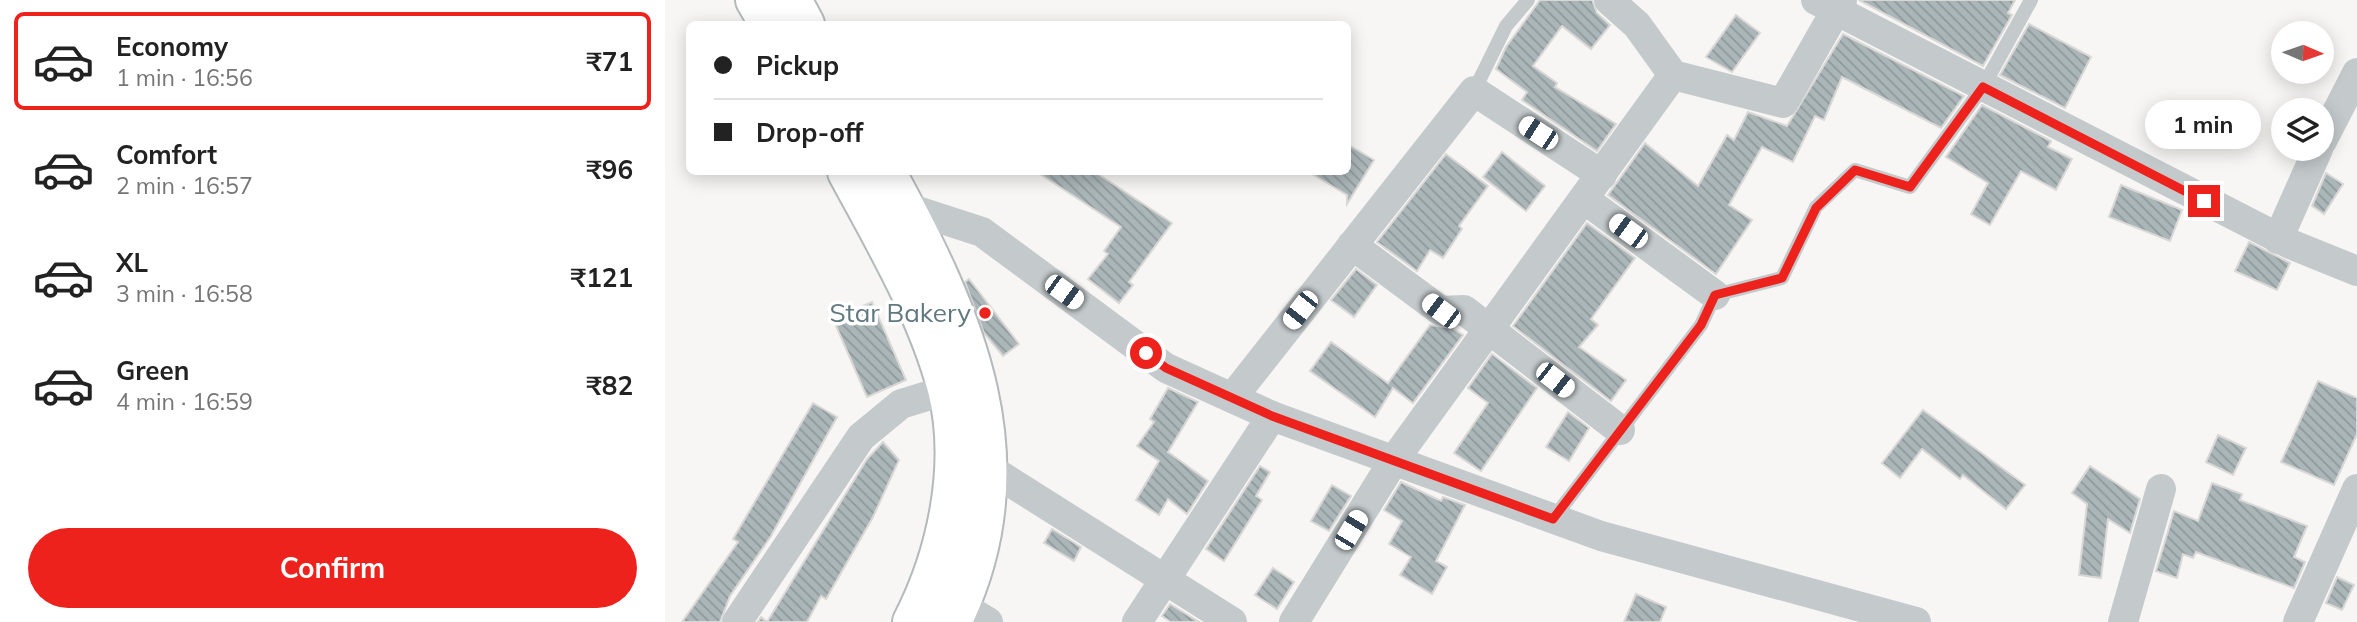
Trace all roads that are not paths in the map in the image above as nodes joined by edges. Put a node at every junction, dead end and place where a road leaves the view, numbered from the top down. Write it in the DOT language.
graph roads {
  1 [pos="755,0"];
  2 [pos="792,0"];
  3 [pos="1528,0"];
  4 [pos="1609,0"];
  5 [pos="2031,0"];
  6 [pos="1831,4"];
  7 [pos="767,21"];
  8 [pos="803,21"];
  9 [pos="2357,73"];
  10 [pos="1673,75"];
  11 [pos="1983,87"];
  12 [pos="1474,91"];
  13 [pos="2334,118"];
  14 [pos="2313,161"];
  15 [pos="848,175"];
  16 [pos="888,175"];
  17 [pos="1602,175"];
  18 [pos="1584,199"];
  19 [pos="905,206"];
  20 [pos="2279,239"];
  21 [pos="1352,245"];
  22 [pos="2357,271"];
  23 [pos="1715,295"];
  24 [pos="1489,329"];
  25 [pos="947,390"];
  26 [pos="1231,398"];
  27 [pos="1272,416"];
  28 [pos="1620,430"];
  29 [pos="1394,460"];
  30 [pos="990,469"];
  31 [pos="2161,489"];
  32 [pos="2357,489"];
  33 [pos="1553,519"];
  34 [pos="1165,579"];
  35 [pos="967,616"];
  36 [pos="737,622"];
  37 [pos="912,622"];
  38 [pos="1137,622"];
  39 [pos="1233,622"];
  40 [pos="1294,622"];
  41 [pos="1916,622"];
  42 [pos="2123,622"];
  43 [pos="2298,622"];
  1 -- 7 [label="highway"];
  2 -- 8 [label="highway"];
  3 -- 12 [label="lane"];
  4 -- 10 [label="street"];
  5 -- 11 [label="lane"];
  6 -- 10 [label="street"];
  6 -- 11 [label="street"];
  9 -- 13 [label="street"];
  10 -- 17 [label="street"];
  11 -- 20 [label="street"];
  11 -- 23 [label="lane"];
  12 -- 17 [label="street"];
  12 -- 21 [label="street"];
  14 -- 20 [label="street"];
  15 -- 25 [label="highway"];
  16 -- 19 [label="highway"];
  17 -- 18 [label="street"];
  18 -- 23 [label="street"];
  18 -- 24 [label="street"];
  19 -- 26 [label="street"];
  19 -- 30 [label="highway"];
  20 -- 22 [label="street"];
  21 -- 24 [label="street"];
  21 -- 26 [label="street"];
  23 -- 28 [label="lane"];
  24 -- 28 [label="street"];
  24 -- 29 [label="street"];
  25 -- 36 [label="street"];
  25 -- 37 [label="highway"];
  26 -- 27 [label="street"];
  27 -- 29 [label="street"];
  27 -- 34 [label="street"];
  28 -- 33 [label="lane"];
  29 -- 33 [label="street"];
  29 -- 40 [label="street"];
  30 -- 34 [label="street"];
  30 -- 35 [label="highway"];
  31 -- 42 [label="street"];
  32 -- 43 [label="street"];
  33 -- 41 [label="street"];
  34 -- 38 [label="street"];
  34 -- 39 [label="street"];
}
